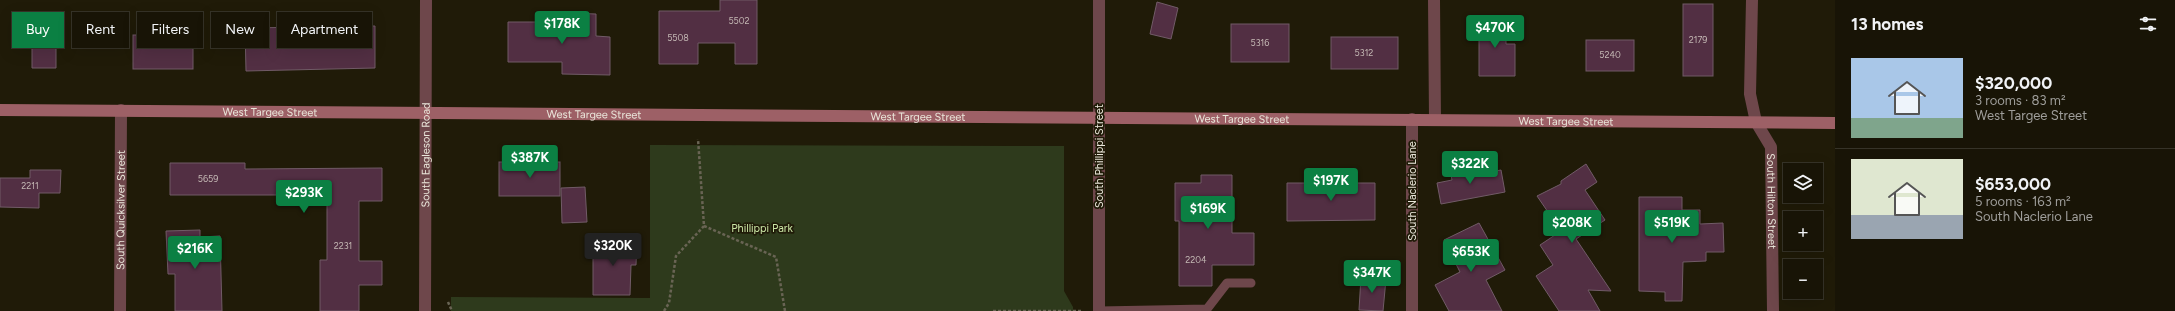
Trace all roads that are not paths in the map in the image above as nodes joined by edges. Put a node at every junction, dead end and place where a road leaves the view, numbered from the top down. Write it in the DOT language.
graph roads {
  1 [pos="426,0"];
  2 [pos="1099,0"];
  3 [pos="1434,0"];
  4 [pos="1752,0"];
  5 [pos="0,110"];
  6 [pos="120,110"];
  7 [pos="426,113"];
  8 [pos="1099,118"];
  9 [pos="1412,119"];
  10 [pos="1435,119"];
  11 [pos="1756,122"];
  12 [pos="1835,122"];
  13 [pos="1251,283"];
  14 [pos="120,311"];
  15 [pos="425,311"];
  16 [pos="1099,311"];
  17 [pos="1412,311"];
  18 [pos="1773,311"];
  1 -- 7 [label="street, South Eagleson Road"];
  2 -- 8 [label="street, South Phillippi Street"];
  3 -- 10 [label="street"];
  4 -- 11 [label="street, South Hilton Street"];
  5 -- 6 [label="street, West Targee Street"];
  6 -- 7 [label="street, West Targee Street"];
  6 -- 14 [label="street, South Quicksilver Street"];
  7 -- 8 [label="street, West Targee Street"];
  7 -- 15 [label="street, South Eagleson Road"];
  8 -- 9 [label="street, West Targee Street"];
  8 -- 16 [label="street, South Phillippi Street"];
  9 -- 10 [label="street, West Targee Street"];
  9 -- 17 [label="street, South Naclerio Lane"];
  10 -- 11 [label="street, West Targee Street"];
  11 -- 12 [label="street, West Targee Street"];
  11 -- 18 [label="street, South Hilton Street"];
  13 -- 16 [label="lane"];
}
